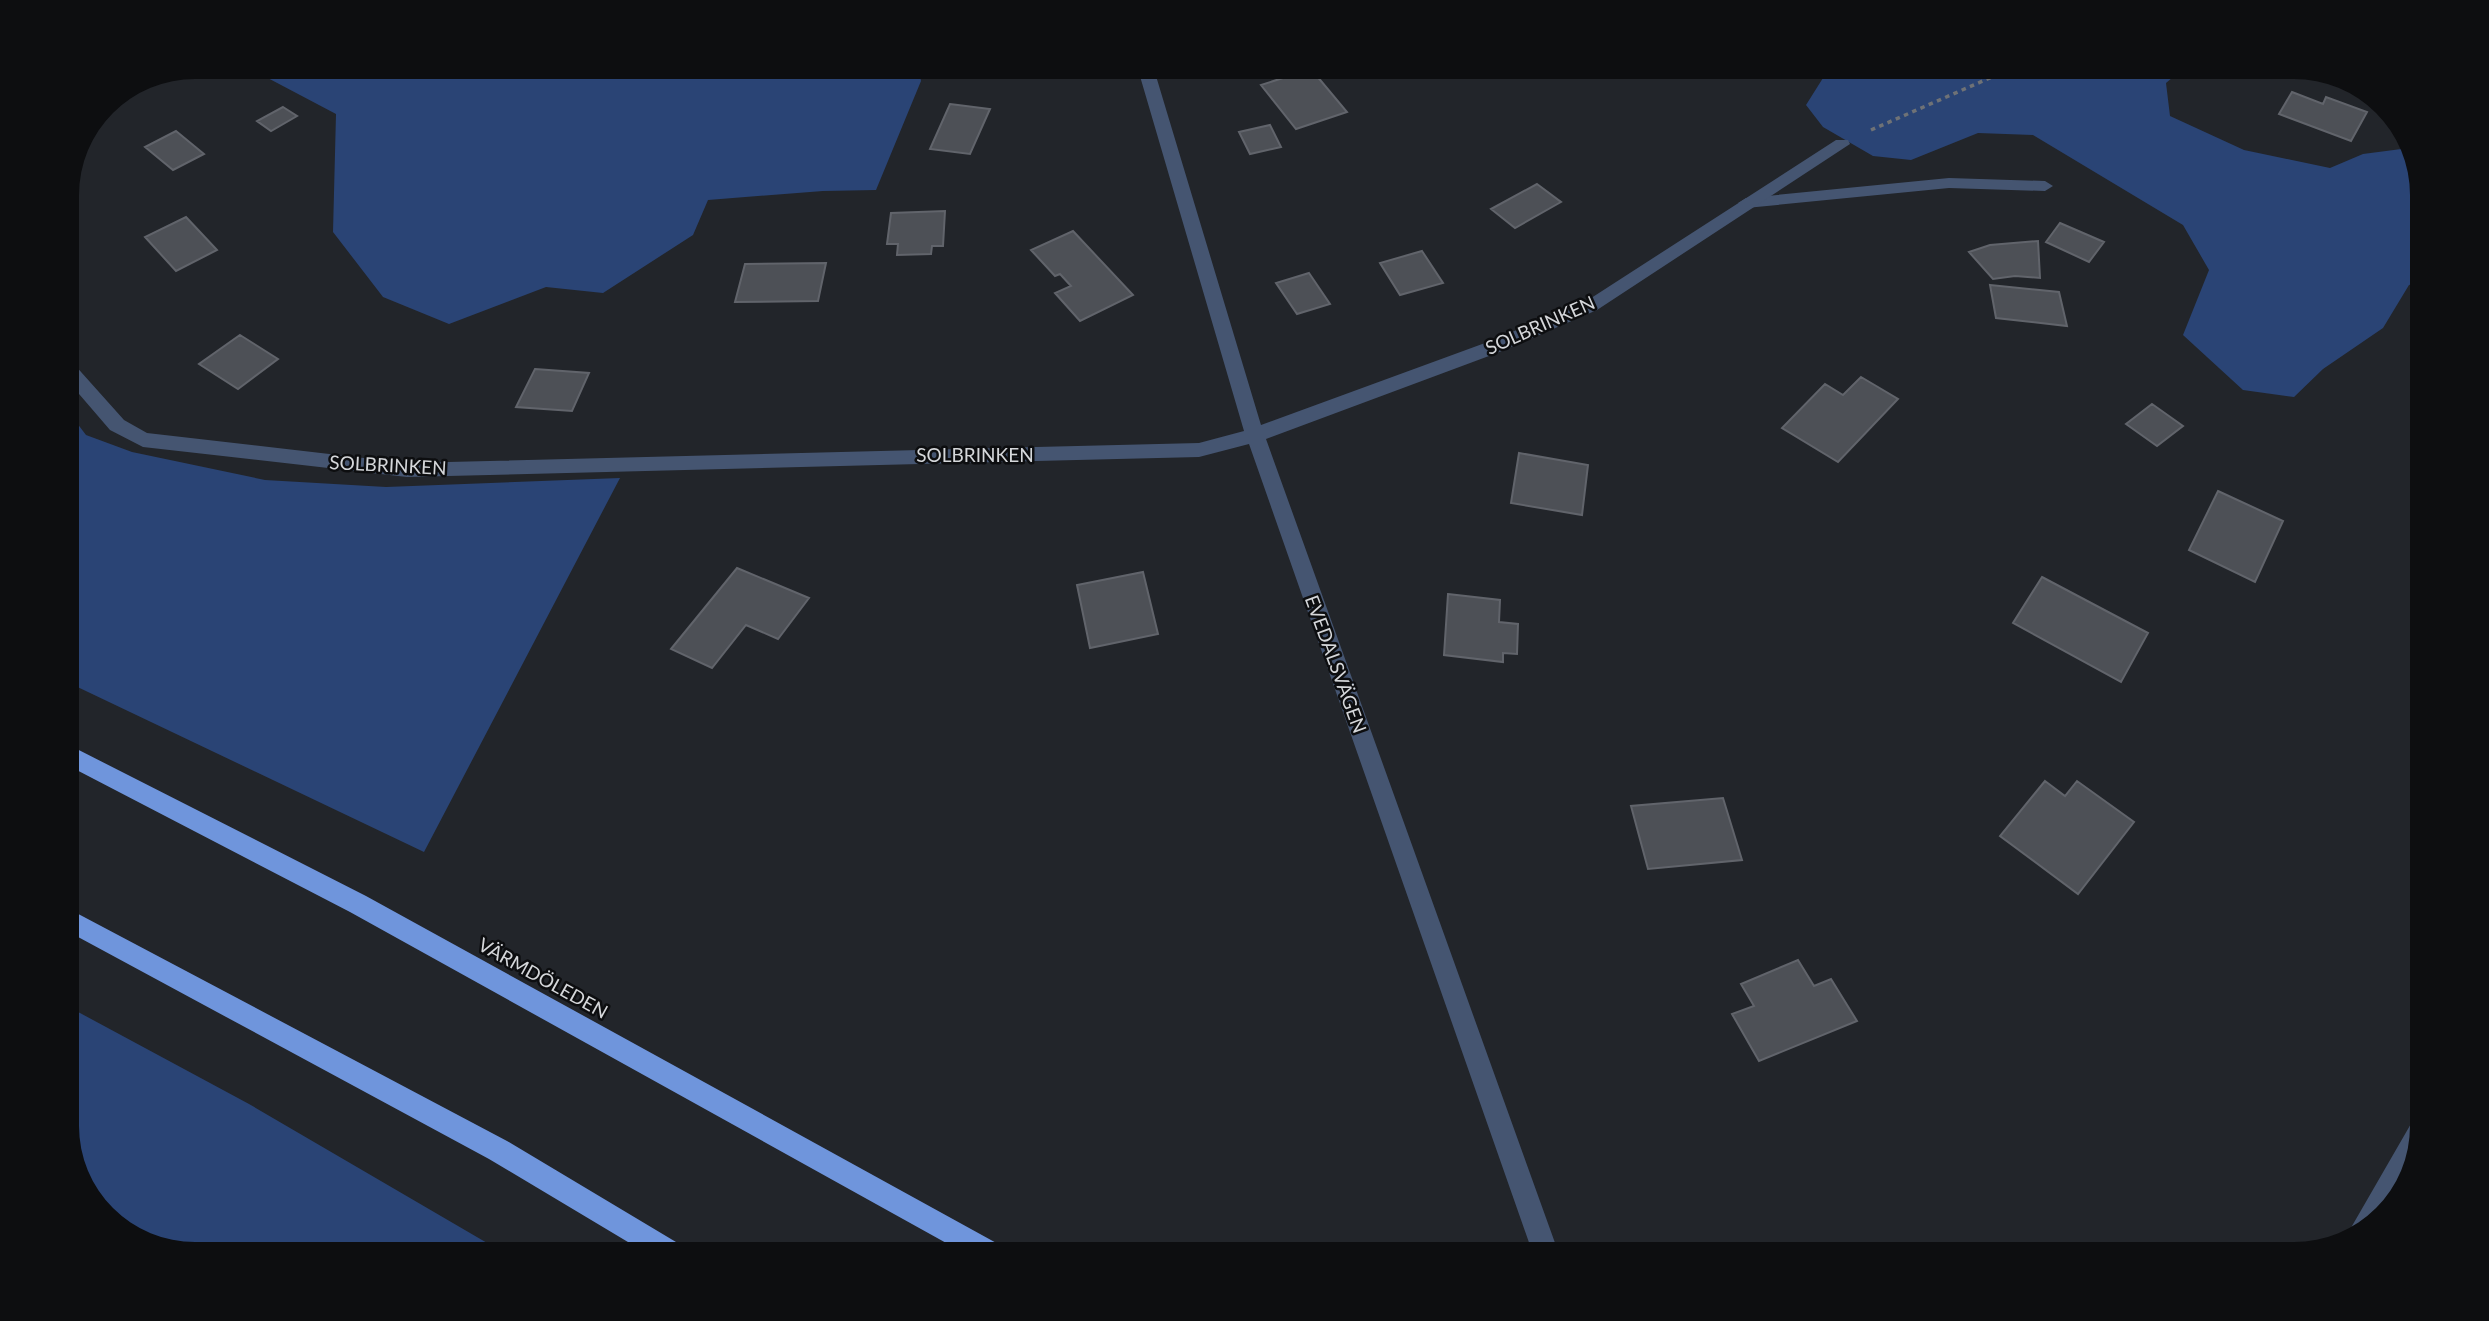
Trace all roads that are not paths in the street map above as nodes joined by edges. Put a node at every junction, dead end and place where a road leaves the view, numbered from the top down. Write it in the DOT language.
graph roads {
  1 [pos="1149,79"];
  2 [pos="1842,144"];
  3 [pos="2045,186"];
  4 [pos="1746,203"];
  5 [pos="79,382"];
  6 [pos="1255,435"];
  7 [pos="79,760"];
  8 [pos="79,925"];
  9 [pos="2405,1159"];
  10 [pos="2378,1206"];
  11 [pos="650,1242"];
  12 [pos="968,1242"];
  13 [pos="1541,1242"];
  1 -- 6 [label="street, EVEDALSVÄGEN"];
  2 -- 4 [label="street, SOLBRINKEN"];
  3 -- 4 [label="lane"];
  4 -- 6 [label="street, SOLBRINKEN"];
  5 -- 6 [label="street, SOLBRINKEN"];
  6 -- 13 [label="street, EVEDALSVÄGEN"];
  7 -- 12 [label="highway, VÄRMDÖLEDEN"];
  8 -- 11 [label="highway"];
  9 -- 10 [label="street"];
}
